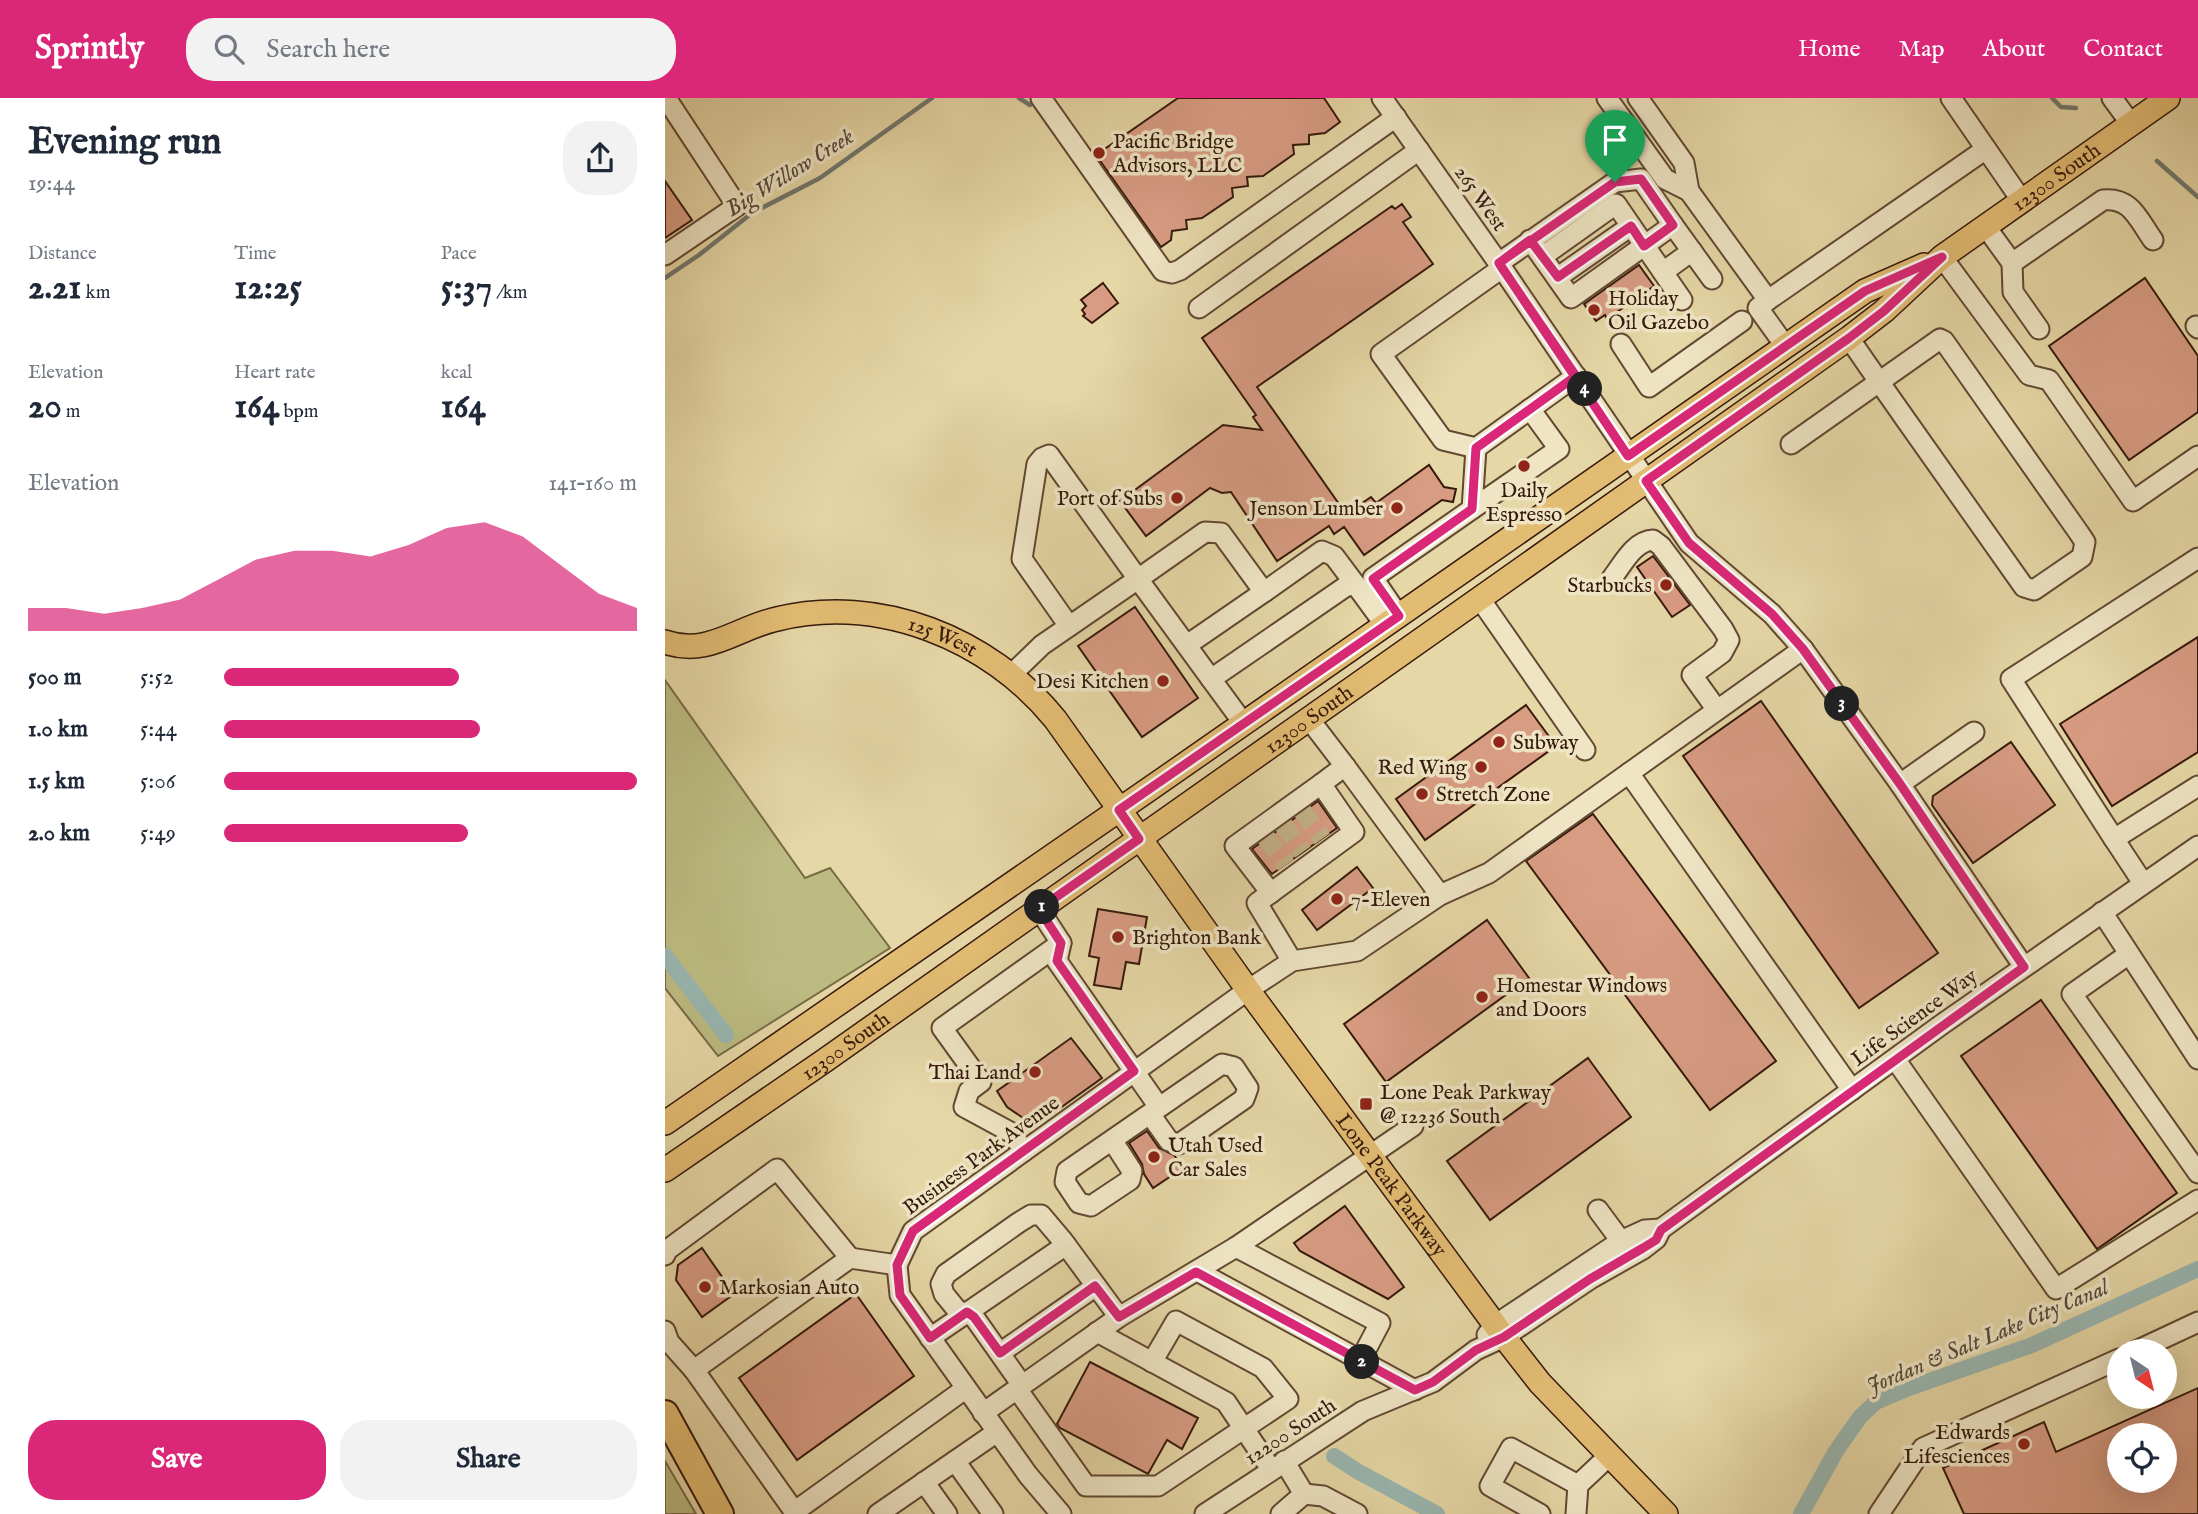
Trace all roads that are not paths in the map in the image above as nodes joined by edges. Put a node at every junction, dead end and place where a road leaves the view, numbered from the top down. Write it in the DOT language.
graph roads {
  1 [pos="666,98"];
  2 [pos="1041,98"];
  3 [pos="1382,98"];
  4 [pos="1607,98"];
  5 [pos="1638,98"];
  6 [pos="1951,98"];
  7 [pos="2112,98"];
  8 [pos="2168,98"];
  9 [pos="1396,117"];
  10 [pos="2131,124"];
  11 [pos="1986,149"];
  12 [pos="1419,150"];
  13 [pos="1650,158"];
  14 [pos="1615,182"];
  15 [pos="1689,191"];
  16 [pos="2022,201"];
  17 [pos="1631,226"];
  18 [pos="1986,227"];
  19 [pos="1676,230"];
  20 [pos="1530,240"];
  21 [pos="2153,240"];
  22 [pos="1647,250"];
  23 [pos="1692,251"];
  24 [pos="665,255"];
  25 [pos="1543,256"];
  26 [pos="1942,257"];
  27 [pos="2012,264"];
  28 [pos="1500,265"];
  29 [pos="1663,272"];
  30 [pos="1558,277"];
  31 [pos="1712,279"];
  32 [pos="1682,300"];
  33 [pos="1768,300"];
  34 [pos="1199,307"];
  35 [pos="1742,321"];
  36 [pos="2039,329"];
  37 [pos="1849,338"];
  38 [pos="1621,344"];
  39 [pos="1786,346"];
  40 [pos="1576,376"];
  41 [pos="1879,382"];
  42 [pos="1530,409"];
  43 [pos="1791,444"];
  44 [pos="1476,448"];
  45 [pos="1628,456"];
  46 [pos="2198,456"];
  47 [pos="1646,481"];
  48 [pos="1472,509"];
  49 [pos="2198,558"];
  50 [pos="1612,578"];
  51 [pos="1138,579"];
  52 [pos="1355,584"];
  53 [pos="1264,592"];
  54 [pos="1480,598"];
  55 [pos="1392,620"];
  56 [pos="1069,626"];
  57 [pos="666,645"];
  58 [pos="1187,645"];
  59 [pos="1803,649"];
  60 [pos="1010,676"];
  61 [pos="1211,679"];
  62 [pos="1717,710"];
  63 [pos="1309,719"];
  64 [pos="1244,724"];
  65 [pos="1974,732"];
  66 [pos="1585,750"];
  67 [pos="1345,766"];
  68 [pos="1629,773"];
  69 [pos="1321,784"];
  70 [pos="1900,784"];
  71 [pos="2198,786"];
  72 [pos="1119,810"];
  73 [pos="1139,839"];
  74 [pos="2114,839"];
  75 [pos="2198,846"];
  76 [pos="2143,883"];
  77 [pos="1271,893"];
  78 [pos="1440,895"];
  79 [pos="1039,909"];
  80 [pos="2102,912"];
  81 [pos="1061,943"];
  82 [pos="2129,954"];
  83 [pos="1292,961"];
  84 [pos="2024,967"];
  85 [pos="1248,990"];
  86 [pos="1895,1059"];
  87 [pos="2198,1059"];
  88 [pos="1134,1071"];
  89 [pos="1852,1090"];
  90 [pos="1154,1110"];
  91 [pos="665,1123"];
  92 [pos="1413,1126"];
  93 [pos="1112,1140"];
  94 [pos="1024,1150"];
  95 [pos="1371,1155"];
  96 [pos="665,1170"];
  97 [pos="2198,1174"];
  98 [pos="2198,1200"];
  99 [pos="1598,1210"];
  100 [pos="1661,1230"];
  101 [pos="1621,1241"];
  102 [pos="1066,1245"];
  103 [pos="1236,1247"];
  104 [pos="665,1255"];
  105 [pos="850,1258"];
  106 [pos="897,1265"];
  107 [pos="1196,1272"];
  108 [pos="1095,1286"];
  109 [pos="967,1312"];
  110 [pos="1119,1317"];
  111 [pos="2198,1322"];
  112 [pos="665,1331"];
  113 [pos="1499,1331"];
  114 [pos="1097,1332"];
  115 [pos="930,1338"];
  116 [pos="2162,1339"];
  117 [pos="1000,1353"];
  118 [pos="1152,1362"];
  119 [pos="1360,1362"];
  120 [pos="2107,1364"];
  121 [pos="694,1370"];
  122 [pos="1020,1387"];
  123 [pos="965,1389"];
  124 [pos="1415,1390"];
  125 [pos="983,1413"];
  126 [pos="665,1414"];
  127 [pos="665,1427"];
  128 [pos="1243,1428"];
  129 [pos="997,1432"];
  130 [pos="684,1447"];
  131 [pos="1610,1455"];
  132 [pos="955,1461"];
  133 [pos="1278,1465"];
  134 [pos="924,1482"];
  135 [pos="1579,1485"];
  136 [pos="1304,1494"];
  137 [pos="795,1513"];
  138 [pos="720,1514"];
  139 [pos="879,1514"];
  140 [pos="947,1514"];
  141 [pos="993,1514"];
  142 [pos="1061,1514"];
  143 [pos="1205,1514"];
  144 [pos="1281,1514"];
  145 [pos="1357,1514"];
  146 [pos="1540,1514"];
  147 [pos="1576,1514"];
  148 [pos="1666,1514"];
  149 [pos="1879,1514"];
  1 -- 24 [label="street"];
  2 -- 9 [label="street"];
  3 -- 9 [label="street, 265 West"];
  4 -- 13 [label="street"];
  5 -- 15 [label="street"];
  6 -- 11 [label="street"];
  7 -- 10 [label="street"];
  8 -- 10 [label="main road, 12300 South"];
  9 -- 12 [label="street, 265 West"];
  10 -- 16 [label="main road, 12300 South"];
  11 -- 16 [label="street"];
  11 -- 33 [label="street"];
  12 -- 28 [label="street, 265 West"];
  12 -- 34 [label="street"];
  13 -- 14 [label="street"];
  13 -- 15 [label="street"];
  14 -- 19 [label="street"];
  14 -- 20 [label="street"];
  15 -- 33 [label="street"];
  16 -- 18 [label="main road, 12300 South"];
  17 -- 22 [label="street"];
  17 -- 25 [label="street"];
  17 -- 30 [label="street"];
  18 -- 26 [label="main road, 12300 South"];
  18 -- 27 [label="street"];
  19 -- 22 [label="street"];
  19 -- 23 [label="street"];
  20 -- 25 [label="street"];
  20 -- 28 [label="street"];
  21 -- 27 [label="street"];
  22 -- 29 [label="street"];
  22 -- 30 [label="street"];
  23 -- 29 [label="street"];
  23 -- 31 [label="street"];
  25 -- 30 [label="street"];
  26 -- 37 [label="main road, 12300 South"];
  26 -- 39 [label="main road, 12300 South"];
  26 -- 46 [label="street"];
  27 -- 36 [label="street"];
  28 -- 40 [label="street, 265 West"];
  28 -- 44 [label="street"];
  29 -- 32 [label="street"];
  33 -- 39 [label="street"];
  35 -- 38 [label="street"];
  37 -- 41 [label="street"];
  37 -- 47 [label="main road, 12300 South"];
  39 -- 45 [label="main road, 12300 South"];
  40 -- 42 [label="street"];
  40 -- 45 [label="street, 265 West"];
  41 -- 41 [label="street"];
  41 -- 43 [label="street"];
  42 -- 44 [label="street"];
  42 -- 48 [label="street"];
  44 -- 48 [label="street"];
  45 -- 47 [label="street, 265 West"];
  45 -- 55 [label="main road, 12300 South"];
  47 -- 54 [label="main road, 12300 South"];
  47 -- 59 [label="street, 265 West"];
  48 -- 55 [label="street"];
  49 -- 74 [label="street"];
  50 -- 62 [label="street"];
  51 -- 53 [label="street"];
  51 -- 56 [label="street"];
  51 -- 56 [label="street"];
  51 -- 58 [label="street"];
  52 -- 53 [label="street"];
  52 -- 55 [label="street"];
  52 -- 61 [label="street"];
  53 -- 58 [label="street"];
  54 -- 63 [label="main road, 12300 South"];
  54 -- 66 [label="street"];
  55 -- 64 [label="main road, 12300 South"];
  56 -- 60 [label="street"];
  57 -- 60 [label="main road, 125 West"];
  58 -- 61 [label="street"];
  59 -- 62 [label="street"];
  59 -- 70 [label="street, 265 West"];
  60 -- 72 [label="main road, 125 West"];
  61 -- 64 [label="street"];
  62 -- 68 [label="street"];
  63 -- 67 [label="street"];
  63 -- 73 [label="main road, 12300 South"];
  64 -- 72 [label="main road, 12300 South"];
  65 -- 70 [label="street"];
  67 -- 69 [label="street"];
  67 -- 78 [label="street"];
  68 -- 78 [label="street"];
  68 -- 89 [label="street"];
  69 -- 77 [label="street"];
  69 -- 77 [label="street"];
  70 -- 84 [label="street, 265 West"];
  71 -- 74 [label="street"];
  72 -- 73 [label="main road, 125 West"];
  72 -- 91 [label="main road, 12300 South"];
  73 -- 79 [label="main road, 12300 South"];
  73 -- 85 [label="main road, Lone Peak Parkway"];
  74 -- 76 [label="street"];
  75 -- 76 [label="street, Life Science Way"];
  76 -- 80 [label="street, Life Science Way"];
  77 -- 83 [label="street"];
  78 -- 83 [label="street"];
  79 -- 81 [label="street"];
  79 -- 96 [label="main road, 12300 South"];
  80 -- 82 [label="street"];
  80 -- 84 [label="street, Life Science Way"];
  81 -- 88 [label="street"];
  81 -- 94 [label="street"];
  82 -- 87 [label="street"];
  82 -- 97 [label="street"];
  83 -- 85 [label="street, Business Park Avenue"];
  84 -- 86 [label="street, Life Science Way"];
  85 -- 88 [label="street, Business Park Avenue"];
  85 -- 95 [label="main road, Lone Peak Parkway"];
  86 -- 89 [label="street, Life Science Way"];
  86 -- 98 [label="street"];
  88 -- 90 [label="street"];
  88 -- 94 [label="street, Business Park Avenue"];
  89 -- 100 [label="street, Life Science Way"];
  90 -- 90 [label="street"];
  90 -- 93 [label="street"];
  92 -- 95 [label="street"];
  94 -- 106 [label="street, Business Park Avenue"];
  95 -- 103 [label="street"];
  95 -- 113 [label="main road, Lone Peak Parkway"];
  99 -- 101 [label="street"];
  100 -- 101 [label="street, Life Science Way"];
  100 -- 113 [label="street, Life Science Way"];
  101 -- 113 [label="street, Life Science Way"];
  102 -- 108 [label="street"];
  102 -- 109 [label="street"];
  102 -- 109 [label="street"];
  103 -- 107 [label="street"];
  103 -- 119 [label="street"];
  104 -- 105 [label="street"];
  105 -- 106 [label="street"];
  105 -- 121 [label="street"];
  106 -- 115 [label="street"];
  107 -- 110 [label="street"];
  107 -- 119 [label="street"];
  108 -- 110 [label="street"];
  108 -- 117 [label="street"];
  109 -- 115 [label="street"];
  109 -- 117 [label="street"];
  110 -- 114 [label="street"];
  111 -- 116 [label="street"];
  112 -- 121 [label="street"];
  113 -- 124 [label="street, 12200 South"];
  113 -- 131 [label="main road, Lone Peak Parkway"];
  114 -- 118 [label="street"];
  114 -- 122 [label="street"];
  115 -- 123 [label="street"];
  117 -- 122 [label="street"];
  118 -- 128 [label="street"];
  118 -- 128 [label="street"];
  119 -- 124 [label="street"];
  120 -- 149 [label="street"];
  121 -- 137 [label="street"];
  122 -- 125 [label="street"];
  122 -- 128 [label="street"];
  123 -- 125 [label="street"];
  123 -- 137 [label="street"];
  124 -- 133 [label="street, 12200 South"];
  125 -- 129 [label="street"];
  126 -- 130 [label="highway"];
  127 -- 130 [label="highway"];
  128 -- 133 [label="street"];
  129 -- 132 [label="street"];
  129 -- 142 [label="street"];
  130 -- 138 [label="highway"];
  131 -- 135 [label="street"];
  131 -- 148 [label="main road, Lone Peak Parkway"];
  132 -- 134 [label="street"];
  132 -- 141 [label="street"];
  133 -- 136 [label="street"];
  133 -- 143 [label="street, 12200 South"];
  134 -- 139 [label="street"];
  134 -- 140 [label="street"];
  135 -- 146 [label="street"];
  135 -- 147 [label="street"];
  136 -- 144 [label="street"];
  136 -- 145 [label="street"];
}
